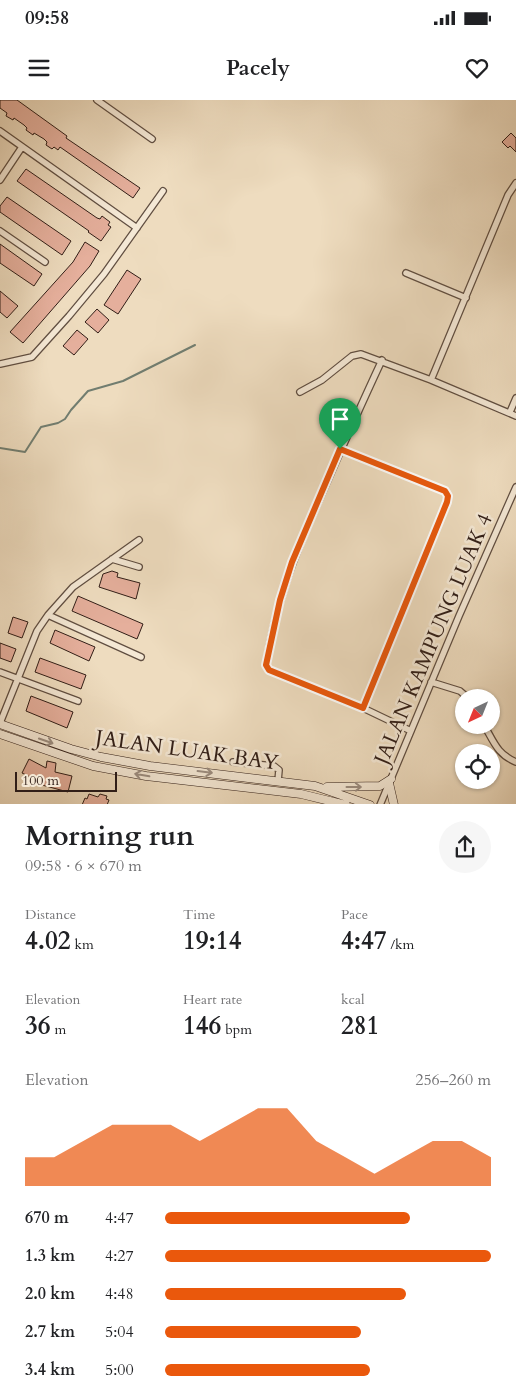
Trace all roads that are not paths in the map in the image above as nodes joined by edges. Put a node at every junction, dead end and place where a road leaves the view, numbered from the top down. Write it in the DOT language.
graph roads {
  1 [pos="97,100"];
  2 [pos="0,130"];
  3 [pos="152,139"];
  4 [pos="22,147"];
  5 [pos="0,180"];
  6 [pos="516,182"];
  7 [pos="163,191"];
  8 [pos="137,228"];
  9 [pos="0,231"];
  10 [pos="45,262"];
  11 [pos="406,273"];
  12 [pos="466,298"];
  13 [pos="382,360"];
  14 [pos="0,364"];
  15 [pos="431,380"];
  16 [pos="300,392"];
  17 [pos="516,398"];
  18 [pos="510,412"];
  19 [pos="516,416"];
  20 [pos="342,445"];
  21 [pos="516,487"];
  22 [pos="139,540"];
  23 [pos="112,559"];
  24 [pos="139,567"];
  25 [pos="48,615"];
  26 [pos="141,657"];
  27 [pos="0,672"];
  28 [pos="18,679"];
  29 [pos="431,682"];
  30 [pos="455,689"];
  31 [pos="78,701"];
  32 [pos="363,708"];
  33 [pos="0,724"];
  34 [pos="411,730"];
  35 [pos="0,734"];
  36 [pos="489,734"];
  37 [pos="233,762"];
  38 [pos="516,762"];
  39 [pos="390,781"];
  40 [pos="278,782"];
  41 [pos="315,786"];
  42 [pos="346,804"];
  43 [pos="370,804"];
  44 [pos="380,804"];
  45 [pos="394,804"];
  1 -- 3 [label="street"];
  2 -- 4 [label="street"];
  4 -- 5 [label="street"];
  4 -- 8 [label="street"];
  6 -- 12 [label="street"];
  7 -- 8 [label="street"];
  8 -- 14 [label="street"];
  9 -- 10 [label="street"];
  11 -- 12 [label="street"];
  12 -- 15 [label="street"];
  13 -- 15 [label="street"];
  13 -- 16 [label="street"];
  13 -- 20 [label="street"];
  15 -- 18 [label="street"];
  17 -- 18 [label="street"];
  18 -- 19 [label="street"];
  20 -- 32 [label="street"];
  20 -- 32 [label="street"];
  21 -- 29 [label="street, JALAN KAMPUNG LUAK 4"];
  22 -- 23 [label="street"];
  23 -- 24 [label="street"];
  23 -- 25 [label="street"];
  25 -- 26 [label="street"];
  25 -- 28 [label="street"];
  27 -- 28 [label="street"];
  28 -- 31 [label="street"];
  28 -- 33 [label="street"];
  29 -- 30 [label="street"];
  29 -- 34 [label="street, JALAN KAMPUNG LUAK 4"];
  32 -- 34 [label="street"];
  33 -- 40 [label="street, JALAN LUAK BAY, one-way"];
  34 -- 39 [label="street, JALAN KAMPUNG LUAK 4"];
  42 -- 35 [label="street, JALAN LUAK BAY, one-way"];
  36 -- 38 [label="street"];
  37 -- 40 [label="street"];
  41 -- 39 [label="street, one-way"];
  39 -- 44 [label="street, JALAN KAMPUNG LUAK 4"];
  39 -- 45 [label="street"];
  40 -- 41 [label="street, JALAN LUAK BAY"];
  41 -- 43 [label="street, JALAN LUAK BAY"];
}
